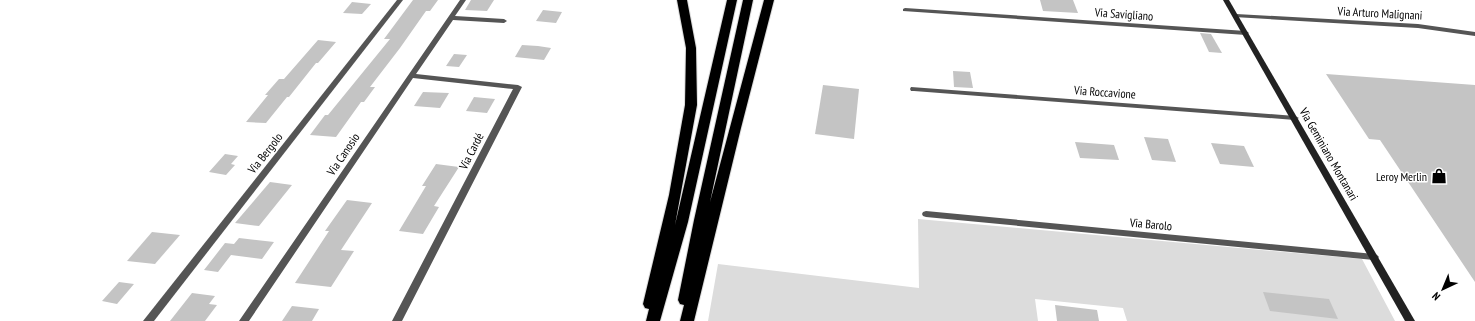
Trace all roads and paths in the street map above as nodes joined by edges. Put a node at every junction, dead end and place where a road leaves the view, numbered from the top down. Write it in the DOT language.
graph roads {
  1 [pos="400,0"];
  2 [pos="463,0"];
  3 [pos="682,0"];
  4 [pos="732,0"];
  5 [pos="748,0"];
  6 [pos="769,0"];
  7 [pos="1226,0"];
  8 [pos="905,10"];
  9 [pos="1236,16"];
  10 [pos="451,18"];
  11 [pos="504,21"];
  12 [pos="1246,33"];
  13 [pos="1475,34"];
  14 [pos="411,76"];
  15 [pos="914,90"];
  16 [pos="1295,118"];
  17 [pos="926,214"];
  18 [pos="1374,257"];
  19 [pos="148,321"];
  20 [pos="244,321"];
  21 [pos="397,321"];
  22 [pos="646,321"];
  23 [pos="653,321"];
  24 [pos="681,321"];
  25 [pos="688,321"];
  26 [pos="1410,321"];
  1 -- 19 [label="street, Via Bergolo"];
  2 -- 10 [label="street, Via Canosio"];
  3 -- 22 [label="highway"];
  4 -- 23 [label="highway"];
  5 -- 24 [label="highway"];
  6 -- 25 [label="highway"];
  7 -- 9 [label="street, Via Geminiano Montanari"];
  8 -- 12 [label="street, Via Savigliano"];
  9 -- 12 [label="street, Via Geminiano Montanari"];
  9 -- 13 [label="street, Via Arturo Malignani"];
  10 -- 11 [label="street"];
  10 -- 14 [label="street, Via Canosio"];
  12 -- 16 [label="street, Via Geminiano Montanari"];
  14 -- 20 [label="street, Via Canosio"];
  14 -- 21 [label="street, Via Cardé"];
  15 -- 16 [label="street, Via Roccavione"];
  16 -- 18 [label="street, Via Geminiano Montanari"];
  17 -- 18 [label="street, Via Barolo"];
  18 -- 26 [label="street, Via Geminiano Montanari"];
}
